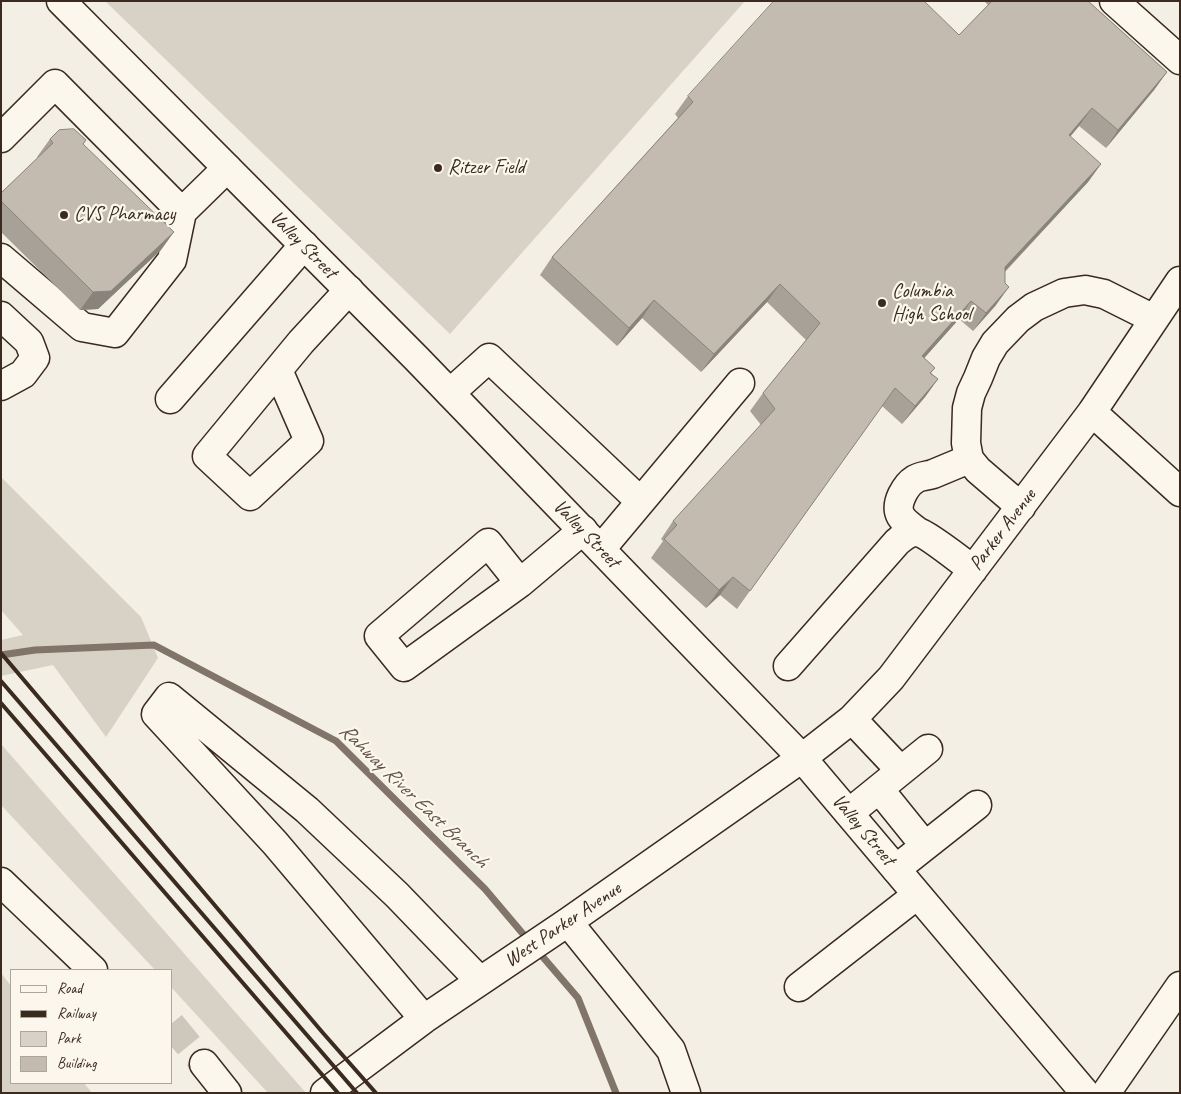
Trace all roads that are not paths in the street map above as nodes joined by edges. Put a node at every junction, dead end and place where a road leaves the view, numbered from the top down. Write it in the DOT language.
graph roads {
  1 [pos="60,1"];
  2 [pos="1114,1"];
  3 [pos="1180,60"];
  4 [pos="1,138"];
  5 [pos="227,168"];
  6 [pos="182,212"];
  7 [pos="304,245"];
  8 [pos="1,258"];
  9 [pos="1180,281"];
  10 [pos="349,290"];
  11 [pos="1,316"];
  12 [pos="1154,319"];
  13 [pos="278,370"];
  14 [pos="740,383"];
  15 [pos="1,386"];
  16 [pos="450,393"];
  17 [pos="170,399"];
  18 [pos="1092,412"];
  19 [pos="969,459"];
  20 [pos="1180,492"];
  21 [pos="640,501"];
  22 [pos="1021,507"];
  23 [pos="918,532"];
  24 [pos="592,540"];
  25 [pos="973,570"];
  26 [pos="520,583"];
  27 [pos="788,666"];
  28 [pos="852,719"];
  29 [pos="928,749"];
  30 [pos="802,758"];
  31 [pos="901,771"];
  32 [pos="879,789"];
  33 [pos="977,805"];
  34 [pos="849,814"];
  35 [pos="925,846"];
  36 [pos="896,869"];
  37 [pos="1,882"];
  38 [pos="917,895"];
  39 [pos="568,922"];
  40 [pos="91,969"];
  41 [pos="480,981"];
  42 [pos="1180,986"];
  43 [pos="799,987"];
  44 [pos="424,1019"];
  45 [pos="204,1064"];
  46 [pos="227,1093"];
  47 [pos="325,1093"];
  48 [pos="686,1093"];
  49 [pos="1085,1093"];
  50 [pos="1106,1093"];
  1 -- 5 [label="street, Valley Street"];
  2 -- 3 [label="street"];
  4 -- 6 [label="street"];
  5 -- 6 [label="street"];
  5 -- 7 [label="street, Valley Street"];
  6 -- 8 [label="street"];
  7 -- 10 [label="street, Valley Street"];
  7 -- 17 [label="street"];
  9 -- 12 [label="street, Parker Avenue"];
  10 -- 13 [label="street"];
  10 -- 16 [label="street, Valley Street"];
  11 -- 15 [label="street"];
  12 -- 18 [label="street, Parker Avenue"];
  12 -- 19 [label="street"];
  14 -- 21 [label="street"];
  16 -- 21 [label="street"];
  16 -- 24 [label="street, Valley Street"];
  18 -- 20 [label="street"];
  18 -- 22 [label="street, Parker Avenue"];
  19 -- 22 [label="street"];
  19 -- 23 [label="street"];
  21 -- 24 [label="street"];
  22 -- 25 [label="street, Parker Avenue"];
  23 -- 25 [label="street"];
  23 -- 27 [label="street"];
  24 -- 26 [label="street"];
  24 -- 30 [label="street, Valley Street"];
  25 -- 28 [label="street, Parker Avenue"];
  26 -- 26 [label="street"];
  28 -- 30 [label="street, Parker Avenue"];
  28 -- 31 [label="street"];
  29 -- 31 [label="street"];
  30 -- 34 [label="street, Valley Street"];
  30 -- 39 [label="street, West Parker Avenue"];
  31 -- 32 [label="street"];
  32 -- 34 [label="street"];
  32 -- 35 [label="street"];
  33 -- 35 [label="street"];
  34 -- 36 [label="street, Valley Street"];
  35 -- 36 [label="street"];
  36 -- 38 [label="street, Valley Street"];
  37 -- 40 [label="street"];
  38 -- 43 [label="street"];
  38 -- 49 [label="street, Valley Street"];
  39 -- 41 [label="street, West Parker Avenue"];
  39 -- 48 [label="street"];
  41 -- 44 [label="street, West Parker Avenue"];
  41 -- 44 [label="street"];
  42 -- 50 [label="street"];
  44 -- 47 [label="street, West Parker Avenue"];
  45 -- 46 [label="street"];
}
